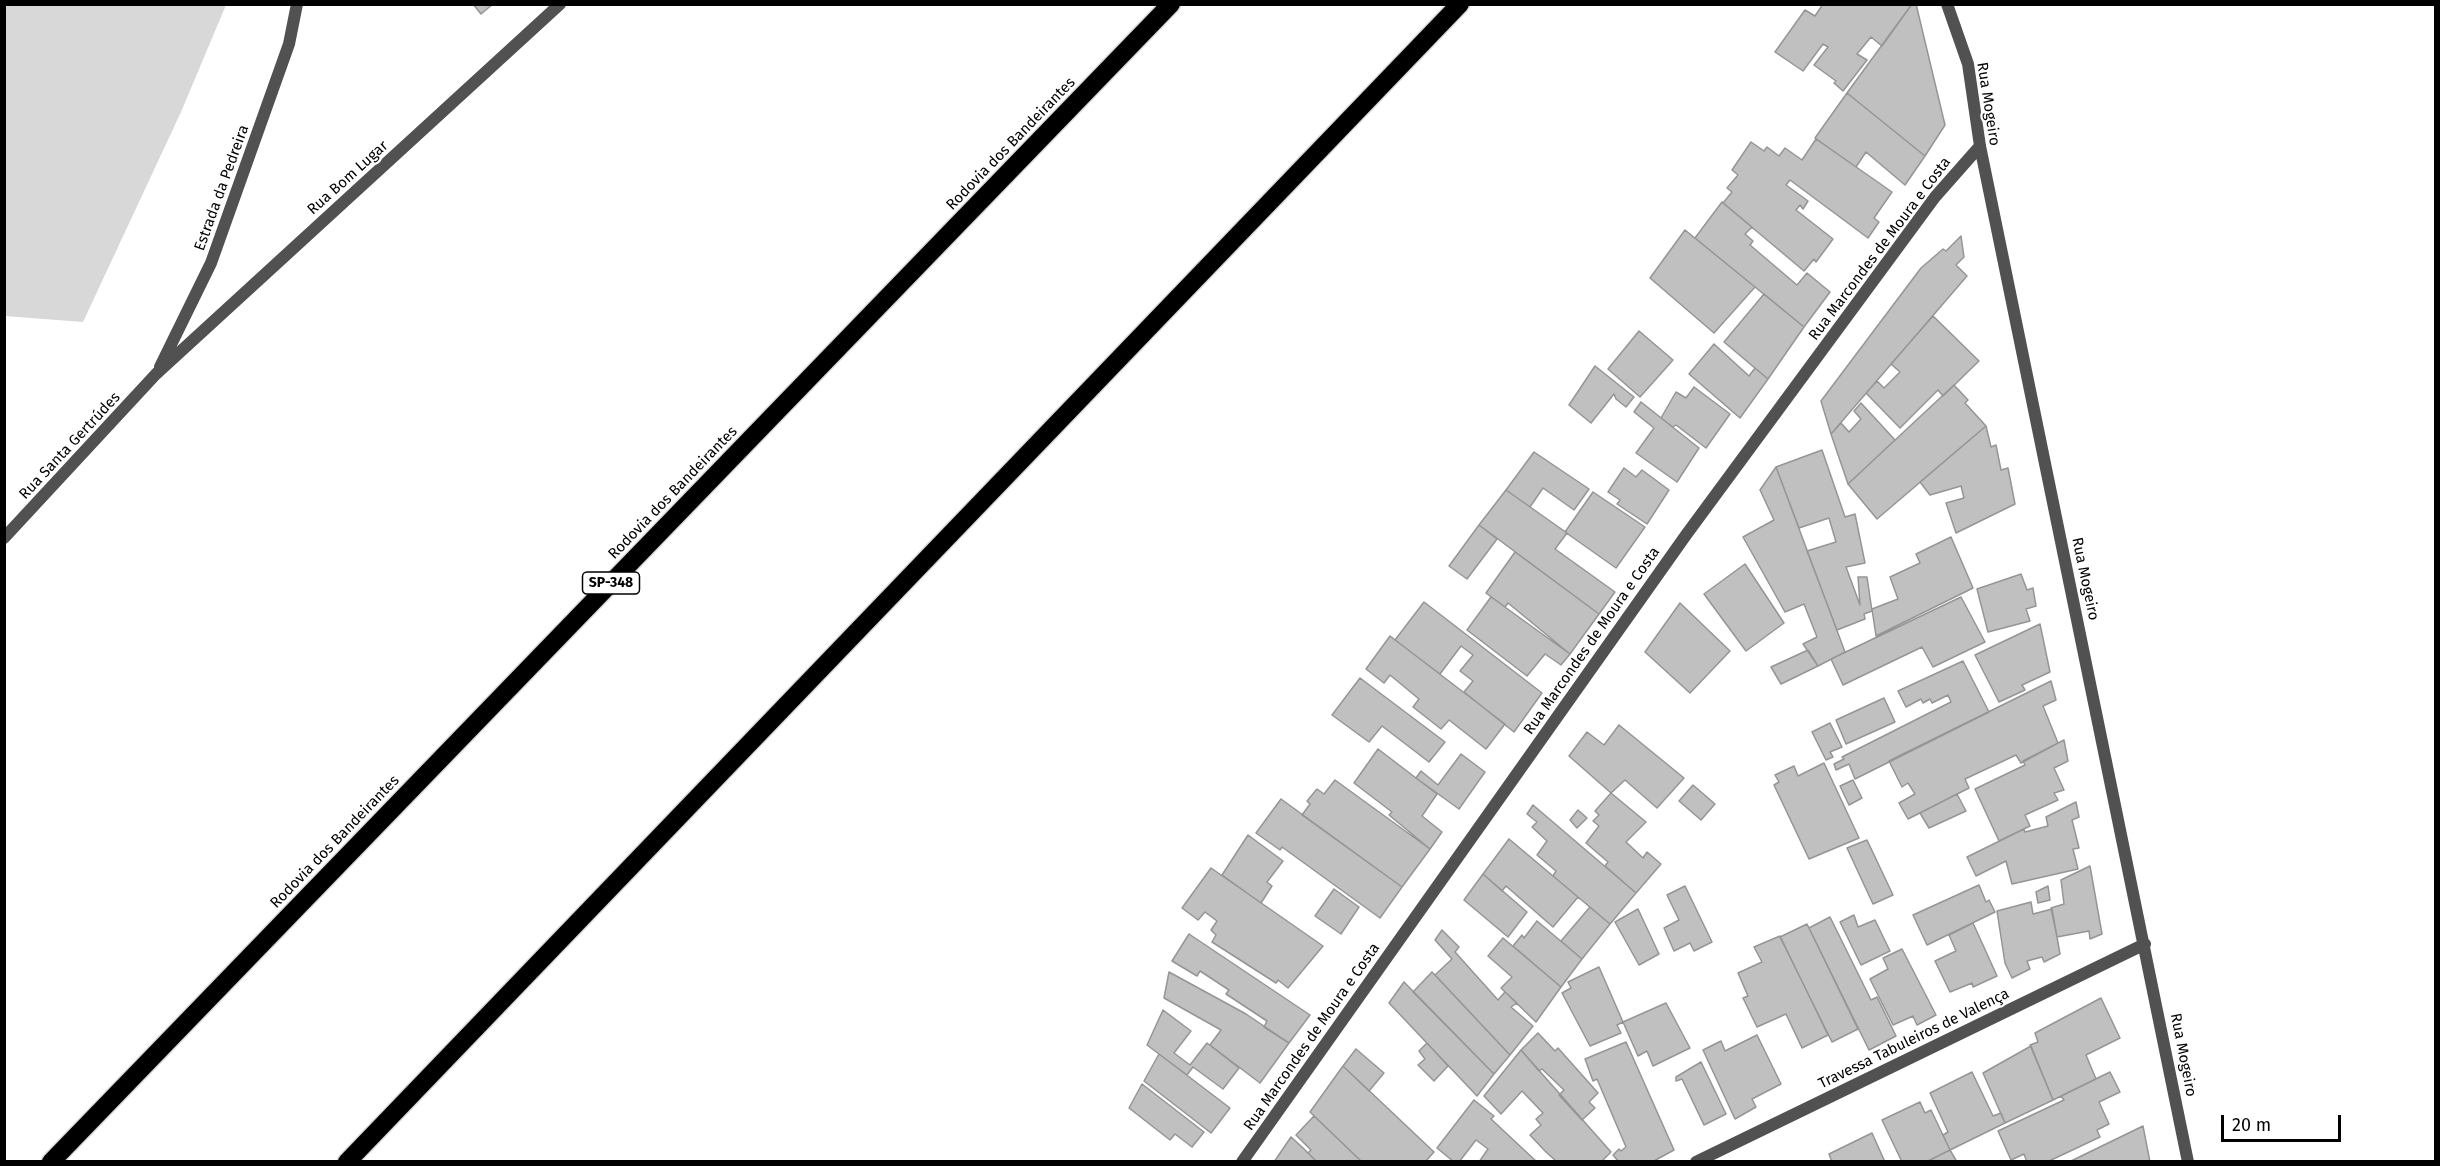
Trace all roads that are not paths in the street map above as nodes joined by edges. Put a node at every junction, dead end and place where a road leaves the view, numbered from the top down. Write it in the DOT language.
graph roads {
  1 [pos="297,4"];
  2 [pos="560,4"];
  3 [pos="1171,4"];
  4 [pos="1460,4"];
  5 [pos="1947,4"];
  6 [pos="1980,146"];
  7 [pos="156,374"];
  8 [pos="4,538"];
  9 [pos="2145,944"];
  10 [pos="51,1161"];
  11 [pos="347,1161"];
  12 [pos="1242,1161"];
  13 [pos="1696,1161"];
  14 [pos="2188,1161"];
  1 -- 7 [label="street, Estrada da Pedreira"];
  2 -- 7 [label="street, Rua Bom Lugar"];
  3 -- 10 [label="highway, Rodovia dos Bandeirantes / SP-348"];
  4 -- 11 [label="highway"];
  5 -- 6 [label="street, Rua Mogeiro"];
  6 -- 9 [label="street, Rua Mogeiro"];
  6 -- 12 [label="street, Rua Marcondes de Moura e Costa"];
  7 -- 8 [label="street, Rua Santa Gertrúdes"];
  9 -- 13 [label="street, Travessa Tabuleiros de Valença"];
  9 -- 14 [label="street, Rua Mogeiro"];
}
